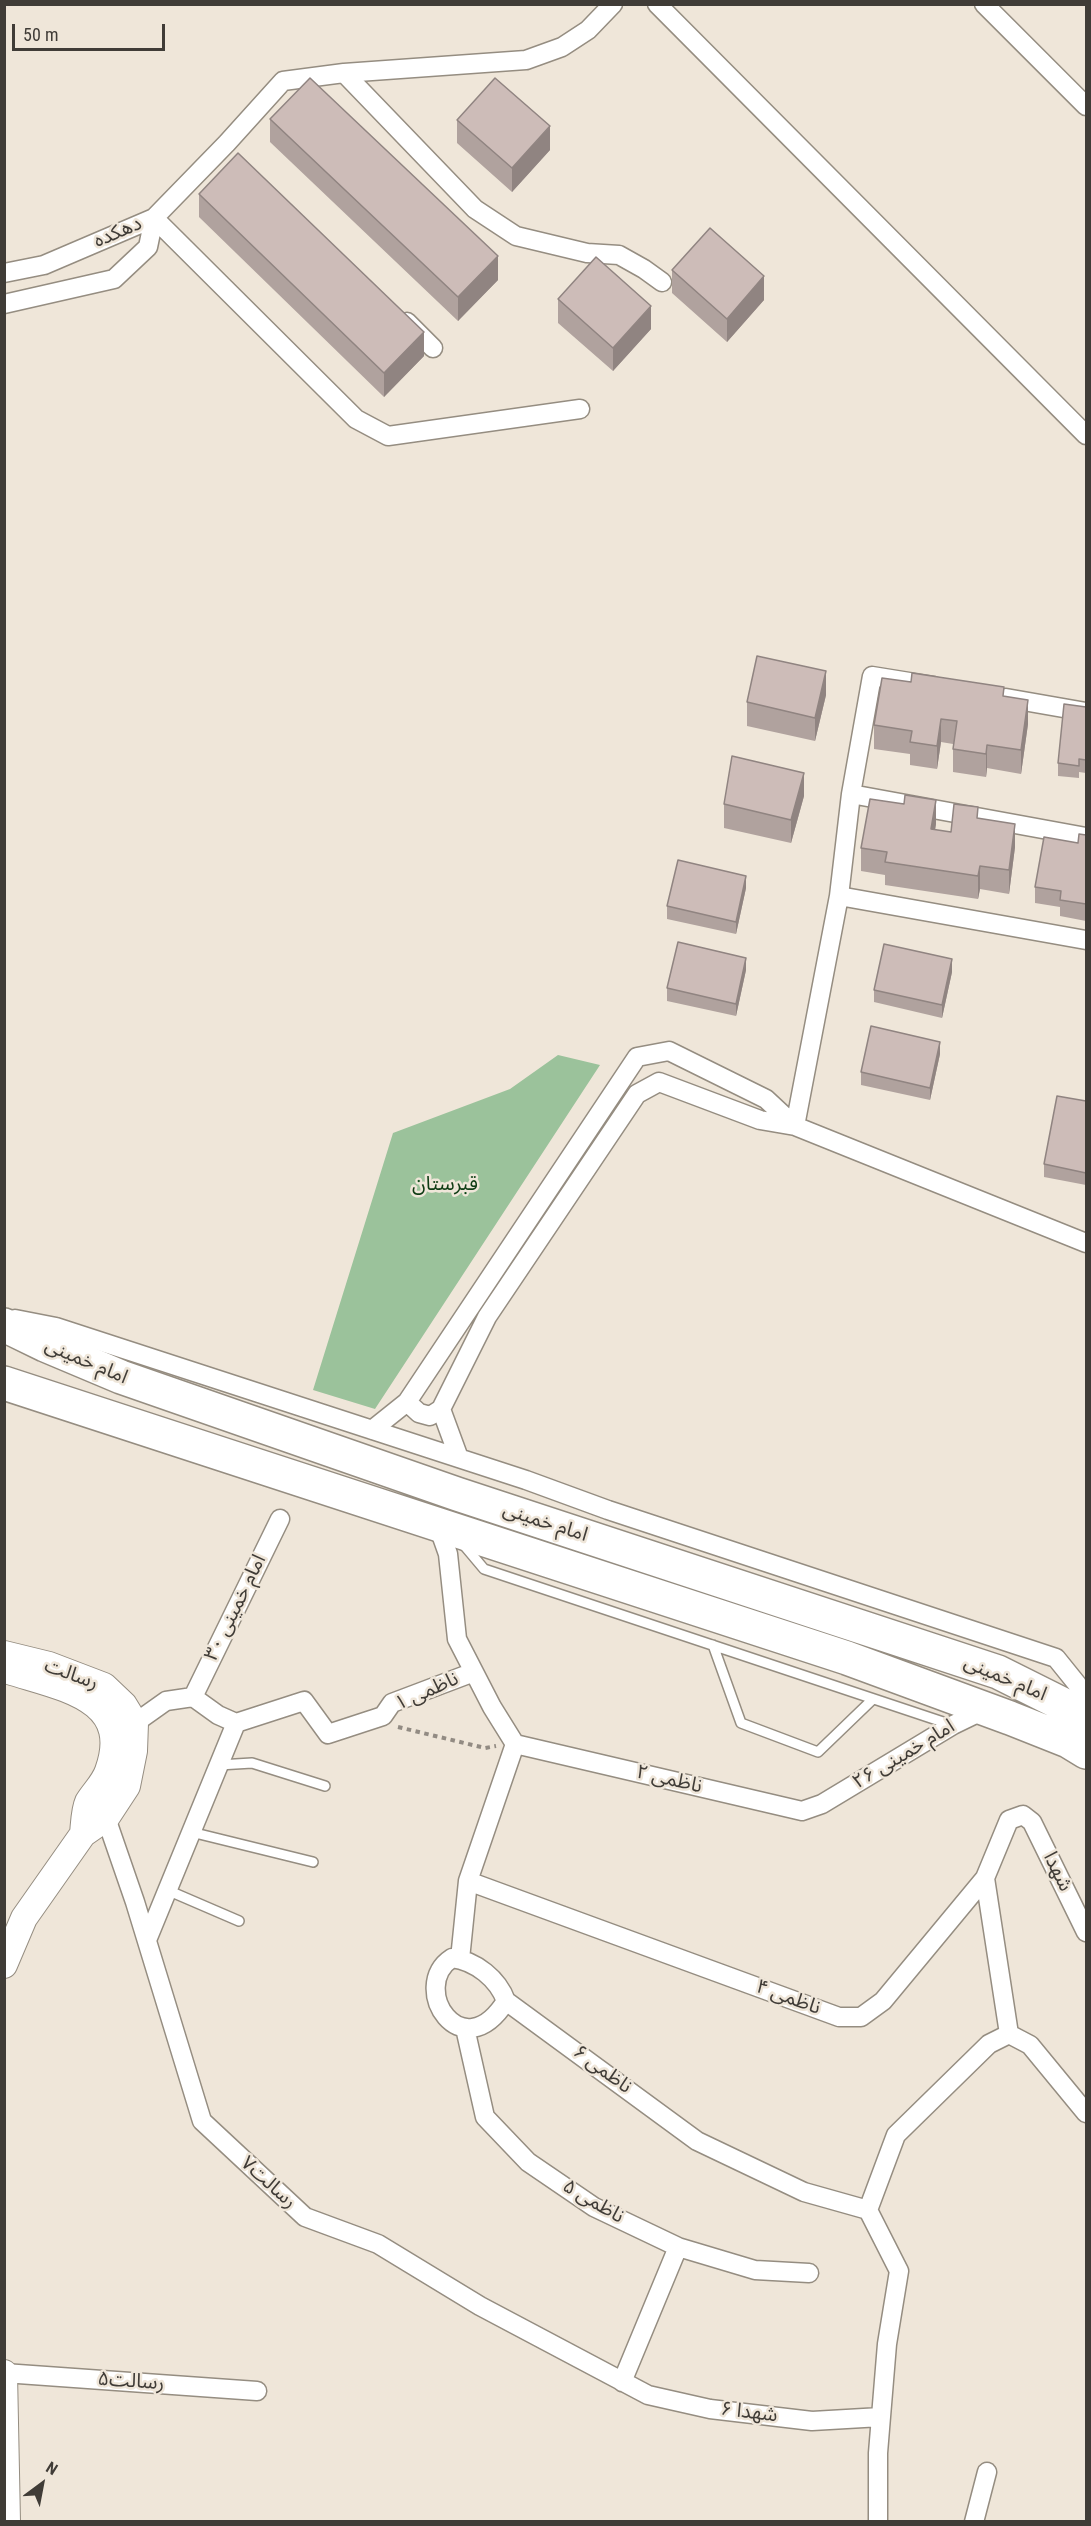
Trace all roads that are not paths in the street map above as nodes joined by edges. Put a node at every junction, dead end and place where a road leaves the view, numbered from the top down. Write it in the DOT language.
graph roads {
  1 [pos="613,4"];
  2 [pos="657,4"];
  3 [pos="984,4"];
  4 [pos="344,73"];
  5 [pos="1086,106"];
  6 [pos="227,143"];
  7 [pos="244,159"];
  8 [pos="154,218"];
  9 [pos="44,265"];
  10 [pos="4,273"];
  11 [pos="662,282"];
  12 [pos="58,293"];
  13 [pos="4,304"];
  14 [pos="392,307"];
  15 [pos="433,348"];
  16 [pos="580,409"];
  17 [pos="1086,435"];
  18 [pos="951,689"];
  19 [pos="985,695"];
  20 [pos="1086,712"];
  21 [pos="851,794"];
  22 [pos="1086,837"];
  23 [pos="839,896"];
  24 [pos="1086,940"];
  25 [pos="651,1054"];
  26 [pos="659,1082"];
  27 [pos="795,1126"];
  28 [pos="1086,1243"];
  29 [pos="4,1317"];
  30 [pos="4,1325"];
  31 [pos="14,1390"];
  32 [pos="407,1402"];
  33 [pos="441,1408"];
  34 [pos="372,1430"];
  35 [pos="459,1458"];
  36 [pos="280,1519"];
  37 [pos="442,1525"];
  38 [pos="602,1525"];
  39 [pos="713,1645"];
  40 [pos="4,1654"];
  41 [pos="4,1669"];
  42 [pos="474,1672"];
  43 [pos="193,1697"];
  44 [pos="873,1699"];
  45 [pos="1086,1707"];
  46 [pos="986,1709"];
  47 [pos="1086,1716"];
  48 [pos="135,1723"];
  49 [pos="236,1723"];
  50 [pos="953,1725"];
  51 [pos="515,1744"];
  52 [pos="1086,1752"];
  53 [pos="219,1766"];
  54 [pos="325,1786"];
  55 [pos="822,1804"];
  56 [pos="1023,1815"];
  57 [pos="106,1818"];
  58 [pos="191,1832"];
  59 [pos="83,1834"];
  60 [pos="314,1862"];
  61 [pos="985,1878"];
  62 [pos="468,1881"];
  63 [pos="167,1890"];
  64 [pos="239,1921"];
  65 [pos="1086,1932"];
  66 [pos="147,1940"];
  67 [pos="460,1959"];
  68 [pos="4,1965"];
  69 [pos="506,2001"];
  70 [pos="465,2028"];
  71 [pos="1009,2034"];
  72 [pos="1086,2113"];
  73 [pos="868,2210"];
  74 [pos="678,2247"];
  75 [pos="809,2274"];
  76 [pos="4,2373"];
  77 [pos="622,2382"];
  78 [pos="257,2391"];
  79 [pos="881,2417"];
  80 [pos="987,2472"];
  81 [pos="7,2522"];
  82 [pos="878,2522"];
  83 [pos="974,2522"];
  1 -- 4 [label="street"];
  2 -- 17 [label="street"];
  3 -- 5 [label="street"];
  4 -- 6 [label="street"];
  4 -- 11 [label="street"];
  6 -- 7 [label="street"];
  6 -- 8 [label="street"];
  8 -- 9 [label="street, دهکده"];
  8 -- 12 [label="street, دهکده"];
  8 -- 16 [label="street"];
  9 -- 10 [label="street, دهکده"];
  9 -- 12 [label="street"];
  12 -- 13 [label="street, دهکده"];
  14 -- 15 [label="street"];
  18 -- 21 [label="street"];
  19 -- 20 [label="street"];
  21 -- 22 [label="street"];
  21 -- 23 [label="street"];
  23 -- 24 [label="street"];
  23 -- 27 [label="street"];
  25 -- 26 [label="street"];
  25 -- 27 [label="street"];
  25 -- 32 [label="street"];
  26 -- 27 [label="street"];
  26 -- 33 [label="street"];
  27 -- 28 [label="street"];
  29 -- 34 [label="street"];
  30 -- 38 [label="highway, امام خمینی"];
  31 -- 37 [label="highway, امام خمینی"];
  32 -- 33 [label="street"];
  32 -- 34 [label="street"];
  33 -- 35 [label="street"];
  34 -- 35 [label="street"];
  35 -- 38 [label="street"];
  36 -- 43 [label="street, امام خمینی ۳۰"];
  37 -- 39 [label="lane"];
  37 -- 42 [label="street"];
  37 -- 46 [label="highway, امام خمینی"];
  38 -- 45 [label="street"];
  38 -- 47 [label="highway, امام خمینی"];
  39 -- 44 [label="lane"];
  39 -- 44 [label="lane"];
  40 -- 48 [label="street, رسالت"];
  41 -- 59 [label="street, رسالت"];
  42 -- 49 [label="street, ناظمی ۱"];
  42 -- 51 [label="street"];
  43 -- 48 [label="street"];
  43 -- 49 [label="street"];
  44 -- 50 [label="lane"];
  46 -- 50 [label="street, امام خمینی ۲۶"];
  46 -- 52 [label="highway, امام خمینی"];
  48 -- 57 [label="street, رسالت"];
  49 -- 53 [label="street"];
  50 -- 55 [label="street, امام خمینی ۲۶"];
  51 -- 55 [label="street, ناظمی ۲"];
  51 -- 62 [label="street"];
  53 -- 54 [label="lane"];
  53 -- 58 [label="street"];
  56 -- 61 [label="street, ناظمی ۴"];
  56 -- 65 [label="street, شهدا"];
  57 -- 59 [label="street, رسالت"];
  57 -- 66 [label="street, رسالت۷"];
  58 -- 60 [label="lane"];
  58 -- 63 [label="street"];
  59 -- 68 [label="street, رسالت"];
  61 -- 62 [label="street, ناظمی ۴"];
  61 -- 71 [label="street"];
  62 -- 67 [label="street"];
  63 -- 64 [label="lane"];
  63 -- 66 [label="street"];
  66 -- 77 [label="street, رسالت۷"];
  67 -- 69 [label="street"];
  67 -- 70 [label="street"];
  69 -- 70 [label="street"];
  69 -- 73 [label="street, ناظمی ۶"];
  70 -- 74 [label="street, ناظمی ۵"];
  71 -- 72 [label="street"];
  71 -- 73 [label="street"];
  73 -- 79 [label="street"];
  74 -- 75 [label="street, ناظمی ۵"];
  74 -- 77 [label="street"];
  76 -- 78 [label="street, رسالت۵"];
  76 -- 81 [label="street"];
  77 -- 79 [label="street, شهدا ۶"];
  79 -- 82 [label="street"];
  80 -- 83 [label="street"];
}
